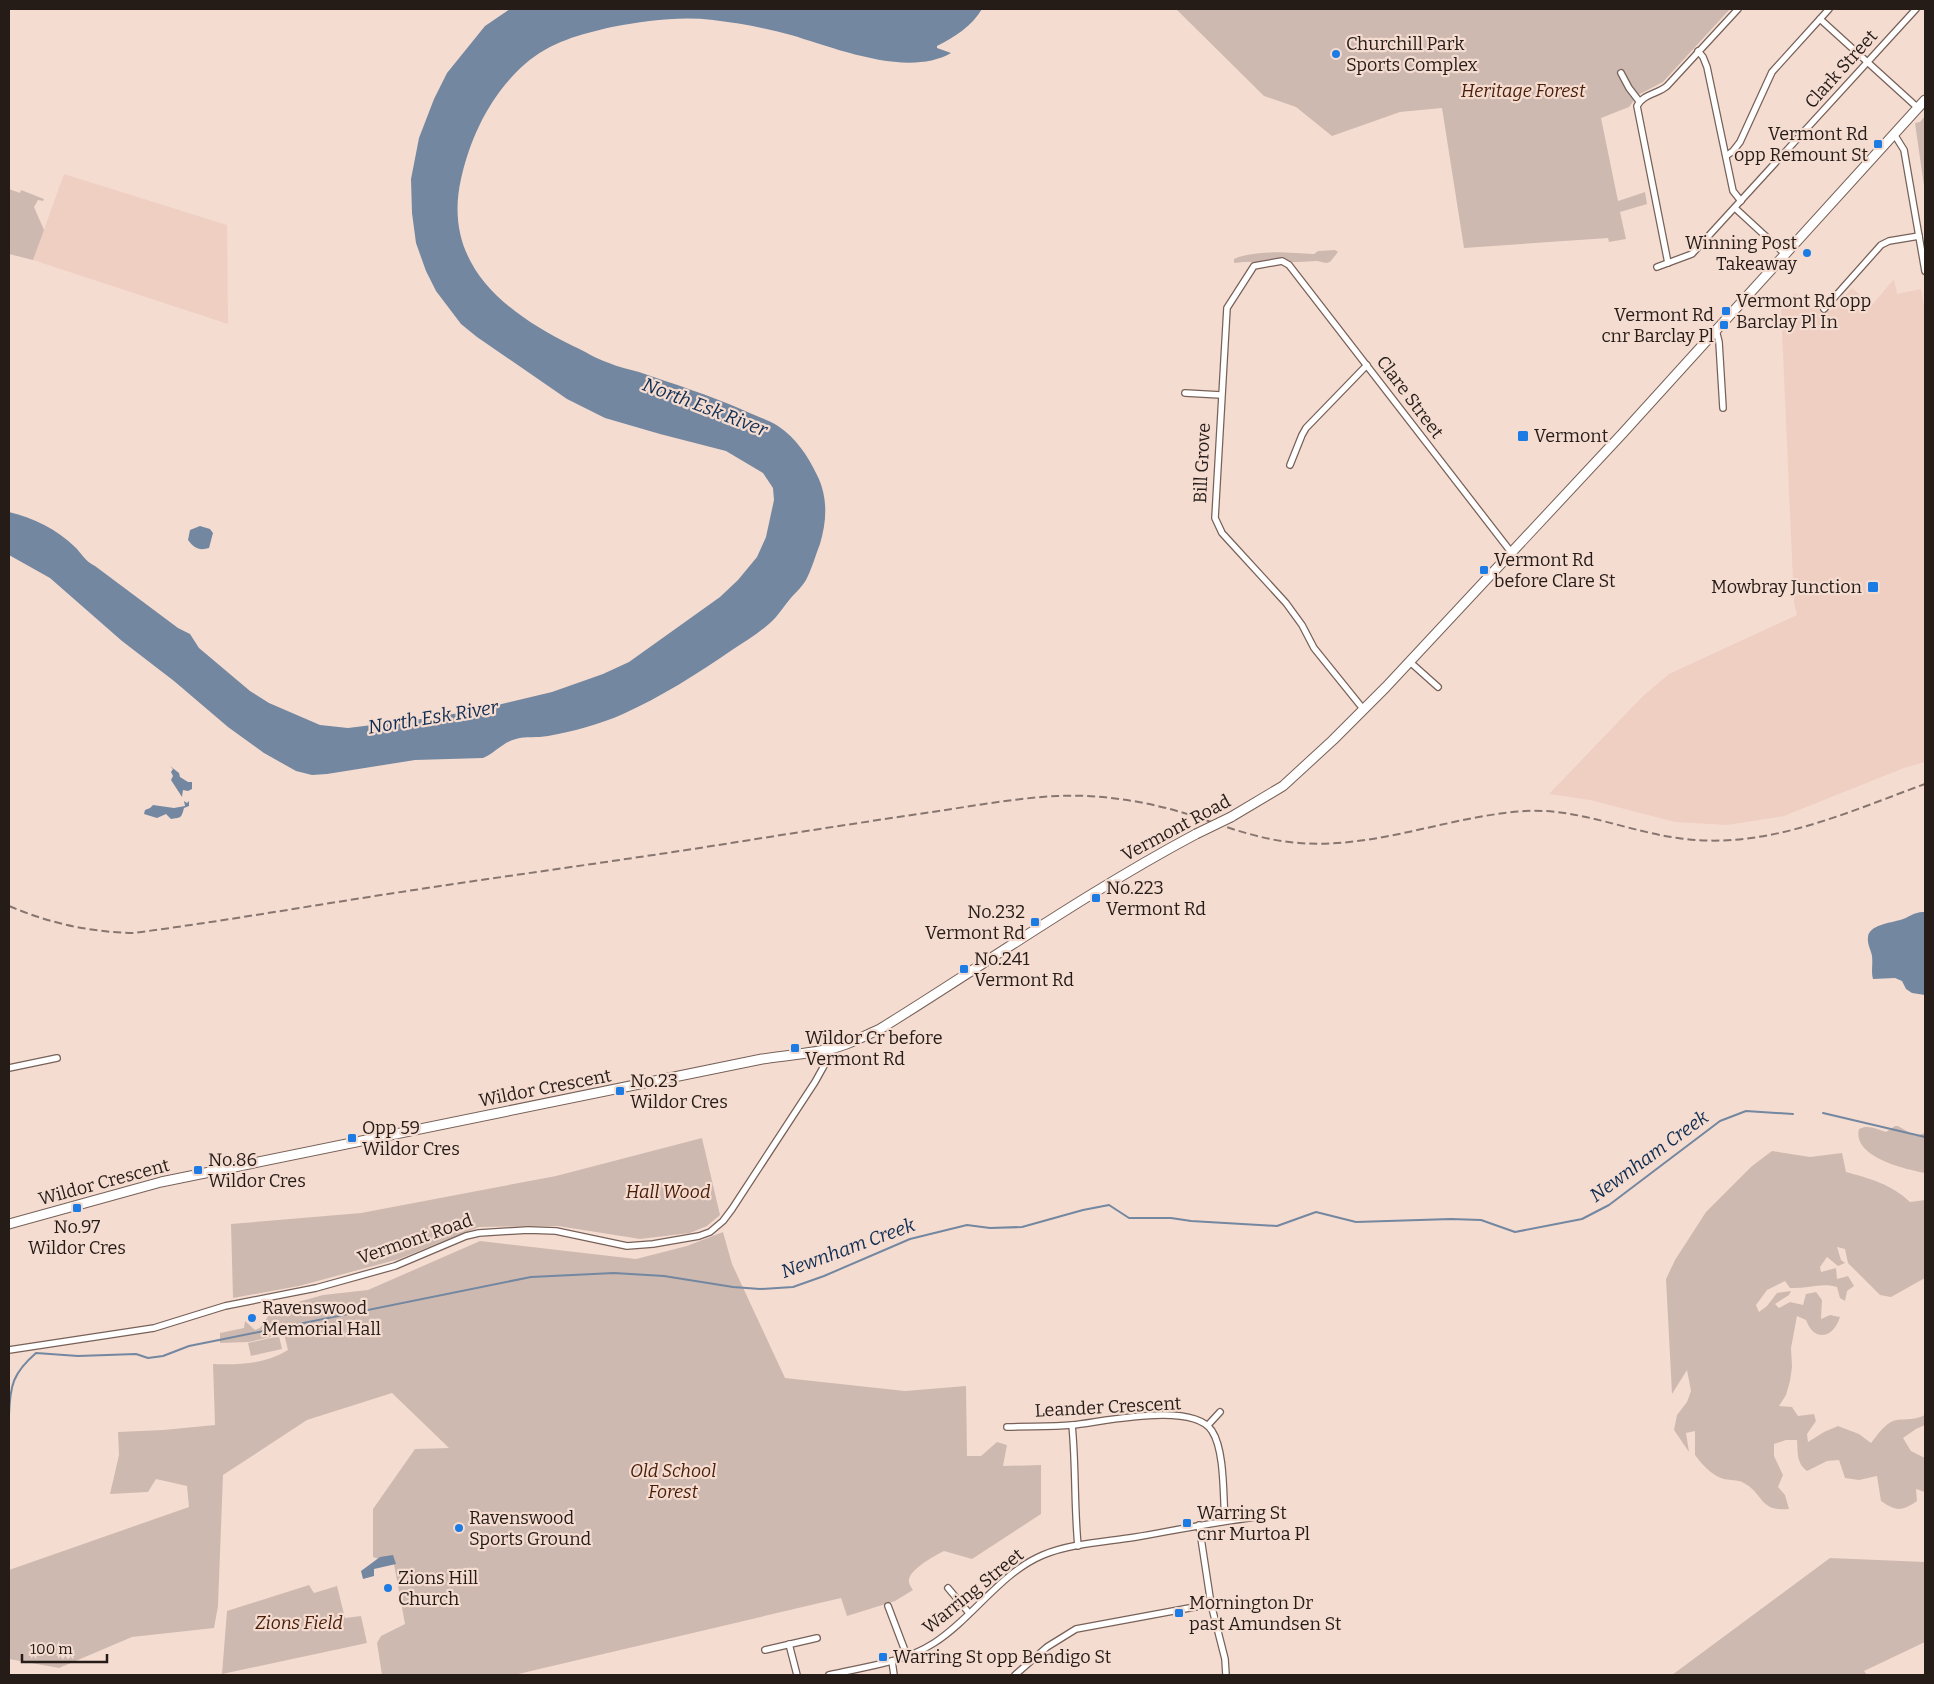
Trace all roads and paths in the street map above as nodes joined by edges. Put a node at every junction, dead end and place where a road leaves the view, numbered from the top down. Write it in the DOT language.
graph roads {
  1 [pos="1738,9"];
  2 [pos="1829,9"];
  3 [pos="1916,9"];
  4 [pos="1820,19"];
  5 [pos="1698,51"];
  6 [pos="1867,62"];
  7 [pos="1621,73"];
  8 [pos="1925,100"];
  9 [pos="1639,101"];
  10 [pos="1918,108"];
  11 [pos="1894,134"];
  12 [pos="1726,156"];
  13 [pos="1741,201"];
  14 [pos="1734,208"];
  15 [pos="1919,236"];
  16 [pos="1785,254"];
  17 [pos="1285,262"];
  18 [pos="1668,263"];
  19 [pos="1657,267"];
  20 [pos="1925,271"];
  21 [pos="1824,309"];
  22 [pos="1716,330"];
  23 [pos="1367,365"];
  24 [pos="1185,393"];
  25 [pos="1221,396"];
  26 [pos="1723,408"];
  27 [pos="1290,465"];
  28 [pos="1511,552"];
  29 [pos="1410,662"];
  30 [pos="1438,688"];
  31 [pos="1364,710"];
  32 [pos="826,1050"];
  33 [pos="57,1058"];
  34 [pos="9,1068"];
  35 [pos="9,1224"];
  36 [pos="9,1350"];
  37 [pos="1220,1412"];
  38 [pos="1072,1425"];
  39 [pos="1208,1425"];
  40 [pos="1007,1427"];
  41 [pos="1256,1517"];
  42 [pos="1225,1521"];
  43 [pos="1199,1525"];
  44 [pos="1078,1546"];
  45 [pos="948,1588"];
  46 [pos="1211,1604"];
  47 [pos="888,1606"];
  48 [pos="969,1614"];
  49 [pos="817,1638"];
  50 [pos="789,1644"];
  51 [pos="765,1650"];
  52 [pos="907,1656"];
  53 [pos="892,1661"];
  54 [pos="797,1675"];
  55 [pos="829,1675"];
  56 [pos="894,1675"];
  57 [pos="1015,1675"];
  58 [pos="1226,1675"];
  1 -- 5 [label="street"];
  2 -- 4 [label="street"];
  3 -- 6 [label="street, Clark Street"];
  4 -- 6 [label="street"];
  4 -- 12 [label="street"];
  5 -- 9 [label="street"];
  5 -- 12 [label="street"];
  6 -- 10 [label="street"];
  6 -- 13 [label="street, Clark Street"];
  7 -- 9 [label="street"];
  8 -- 10 [label="street, Vermont Road"];
  9 -- 18 [label="street"];
  10 -- 11 [label="street, Vermont Road"];
  11 -- 15 [label="street"];
  11 -- 16 [label="street, Vermont Road"];
  12 -- 13 [label="street"];
  13 -- 14 [label="street, Clark Street"];
  14 -- 16 [label="street"];
  14 -- 18 [label="street, Clark Street"];
  15 -- 20 [label="street"];
  15 -- 21 [label="street"];
  16 -- 22 [label="street, Vermont Road"];
  17 -- 23 [label="street, Clare Street"];
  17 -- 25 [label="street, Bill Grove"];
  18 -- 19 [label="street, Clark Street"];
  22 -- 26 [label="street"];
  22 -- 28 [label="street, Vermont Road"];
  23 -- 27 [label="street"];
  23 -- 28 [label="street, Clare Street"];
  24 -- 25 [label="street"];
  25 -- 31 [label="street, Bill Grove"];
  28 -- 29 [label="street, Vermont Road"];
  29 -- 30 [label="street"];
  29 -- 31 [label="street, Vermont Road"];
  31 -- 32 [label="street, Vermont Road, bridge"];
  32 -- 35 [label="street, Wildor Crescent"];
  32 -- 36 [label="street, Vermont Road"];
  33 -- 34 [label="street"];
  37 -- 39 [label="street"];
  38 -- 39 [label="street, Leander Crescent"];
  38 -- 40 [label="street, Leander Crescent"];
  38 -- 44 [label="street"];
  39 -- 42 [label="street"];
  41 -- 42 [label="street, Warring Street"];
  42 -- 43 [label="street, Warring Street"];
  43 -- 44 [label="street, Warring Street"];
  43 -- 46 [label="street"];
  44 -- 48 [label="street, Warring Street"];
  45 -- 48 [label="street"];
  46 -- 57 [label="street"];
  46 -- 58 [label="street"];
  47 -- 52 [label="street"];
  48 -- 52 [label="street, Warring Street"];
  49 -- 50 [label="street"];
  50 -- 51 [label="street"];
  50 -- 54 [label="street"];
  52 -- 53 [label="street, Warring Street"];
  53 -- 55 [label="street, Warring Street"];
  53 -- 56 [label="street"];
}
